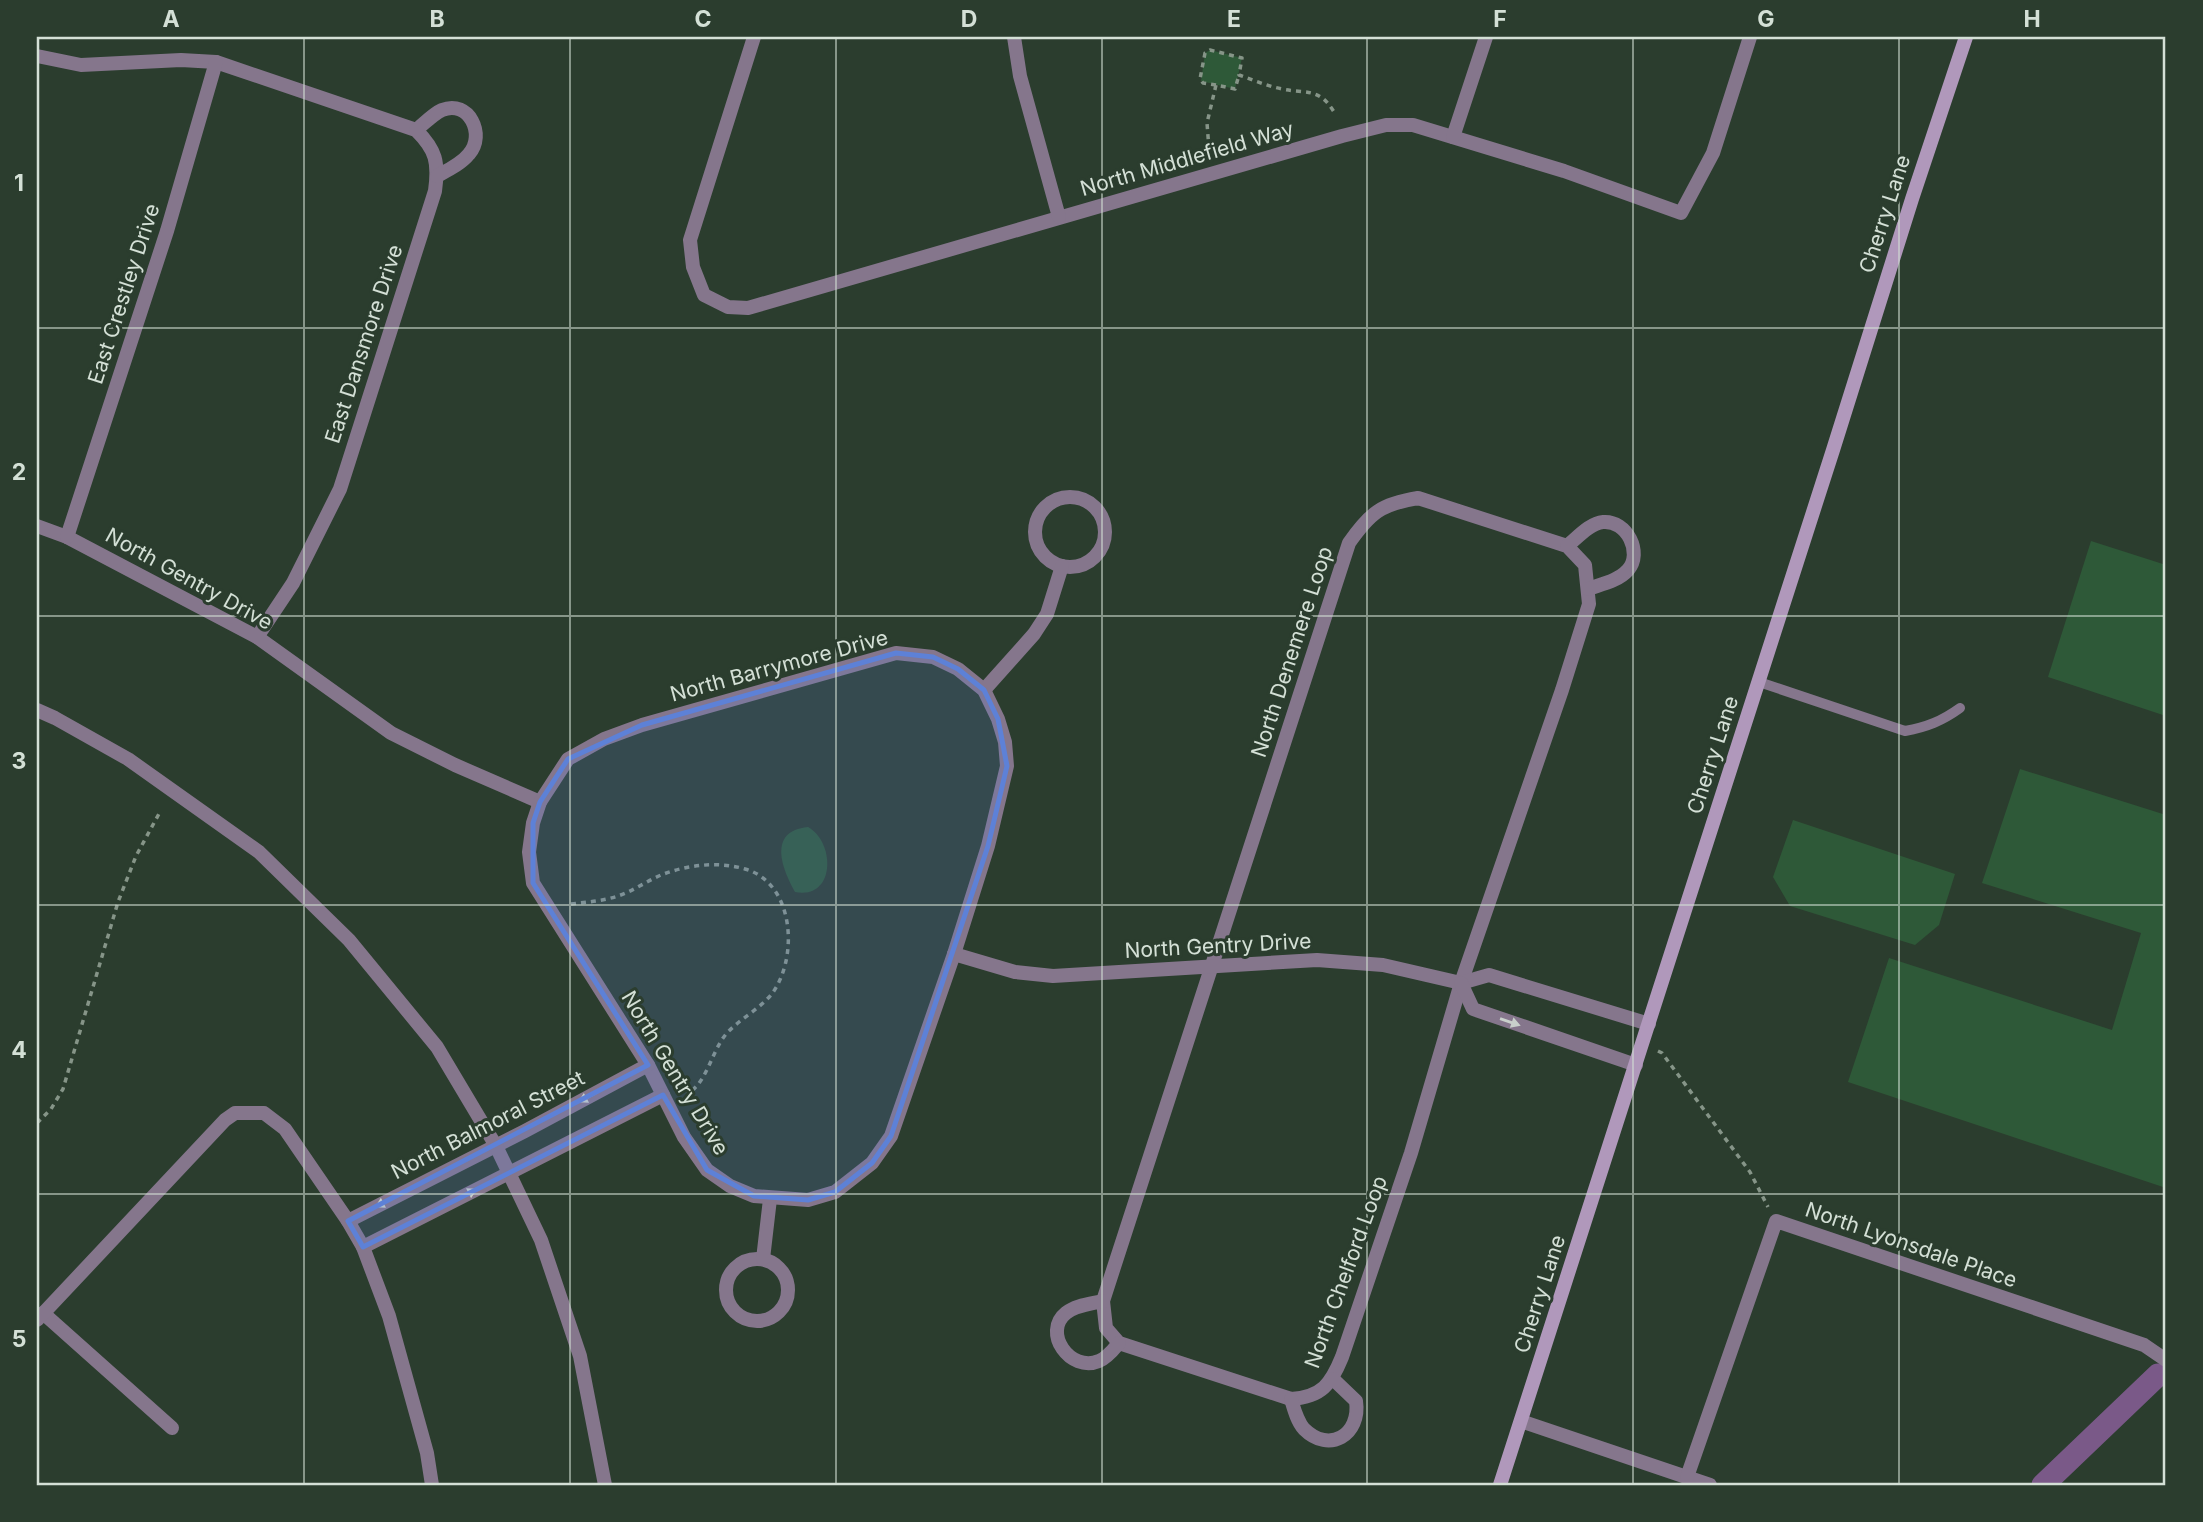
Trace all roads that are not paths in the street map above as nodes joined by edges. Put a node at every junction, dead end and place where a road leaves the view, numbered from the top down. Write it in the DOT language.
graph roads {
  1 [pos="754,37"];
  2 [pos="1014,37"];
  3 [pos="1486,37"];
  4 [pos="1750,37"];
  5 [pos="1966,37"];
  6 [pos="37,56"];
  7 [pos="216,61"];
  8 [pos="416,130"];
  9 [pos="1453,137"];
  10 [pos="437,176"];
  11 [pos="1059,217"];
  12 [pos="37,526"];
  13 [pos="68,537"];
  14 [pos="1567,546"];
  15 [pos="1062,566"];
  16 [pos="1588,589"];
  17 [pos="257,637"];
  18 [pos="1759,682"];
  19 [pos="985,690"];
  20 [pos="1960,708"];
  21 [pos="37,710"];
  22 [pos="540,802"];
  23 [pos="954,954"];
  24 [pos="1213,968"];
  25 [pos="1461,983"];
  26 [pos="1649,1024"];
  27 [pos="648,1065"];
  28 [pos="1636,1065"];
  29 [pos="663,1095"];
  30 [pos="496,1146"];
  31 [pos="510,1172"];
  32 [pos="769,1199"];
  33 [pos="348,1221"];
  34 [pos="363,1247"];
  35 [pos="763,1259"];
  36 [pos="1103,1301"];
  37 [pos="40,1317"];
  38 [pos="1119,1343"];
  39 [pos="2166,1360"];
  40 [pos="1333,1379"];
  41 [pos="1291,1399"];
  42 [pos="1521,1421"];
  43 [pos="172,1428"];
  44 [pos="1687,1477"];
  45 [pos="432,1485"];
  46 [pos="605,1485"];
  47 [pos="1500,1485"];
  48 [pos="1710,1485"];
  1 -- 11 [label="street, North Middlefield Way"];
  2 -- 11 [label="street"];
  3 -- 9 [label="street"];
  4 -- 9 [label="street, North Middlefield Way"];
  5 -- 18 [label="main road, Cherry Lane"];
  6 -- 7 [label="street"];
  7 -- 8 [label="street"];
  7 -- 13 [label="street, East Crestley Drive"];
  8 -- 10 [label="street, East Dansmore Drive"];
  8 -- 10 [label="street"];
  9 -- 11 [label="street, North Middlefield Way"];
  10 -- 17 [label="street, East Dansmore Drive"];
  12 -- 13 [label="street, North Gentry Drive"];
  13 -- 17 [label="street, North Gentry Drive"];
  14 -- 16 [label="street"];
  14 -- 16 [label="street"];
  14 -- 24 [label="street, North Denemere Loop"];
  15 -- 15 [label="street"];
  15 -- 19 [label="street"];
  16 -- 25 [label="street"];
  17 -- 22 [label="street, North Gentry Drive"];
  18 -- 20 [label="lane"];
  18 -- 26 [label="main road, Cherry Lane"];
  19 -- 22 [label="street, North Barrymore Drive"];
  19 -- 23 [label="street"];
  21 -- 30 [label="street"];
  22 -- 27 [label="street, North Gentry Drive"];
  23 -- 24 [label="street, North Gentry Drive"];
  23 -- 32 [label="street, North Gentry Drive"];
  24 -- 25 [label="street, North Gentry Drive"];
  24 -- 36 [label="street"];
  25 -- 26 [label="street, North Gentry Drive"];
  25 -- 28 [label="street, one-way"];
  25 -- 40 [label="street, North Chelford Loop"];
  26 -- 28 [label="main road, Cherry Lane"];
  27 -- 29 [label="street, North Gentry Drive"];
  27 -- 30 [label="street, North Balmoral Street, one-way"];
  28 -- 42 [label="main road, Cherry Lane"];
  29 -- 31 [label="street"];
  29 -- 32 [label="street, North Gentry Drive"];
  30 -- 31 [label="street"];
  30 -- 33 [label="street, North Balmoral Street, one-way"];
  34 -- 31 [label="street, one-way"];
  31 -- 46 [label="street"];
  32 -- 35 [label="street"];
  33 -- 34 [label="street"];
  33 -- 37 [label="street"];
  34 -- 45 [label="street"];
  35 -- 35 [label="street"];
  36 -- 38 [label="street"];
  36 -- 38 [label="street"];
  37 -- 43 [label="street"];
  38 -- 41 [label="street"];
  39 -- 44 [label="street, North Lyonsdale Place"];
  40 -- 41 [label="street, North Chelford Loop"];
  40 -- 41 [label="street"];
  42 -- 44 [label="street"];
  42 -- 47 [label="main road, Cherry Lane"];
  44 -- 48 [label="street"];
}
